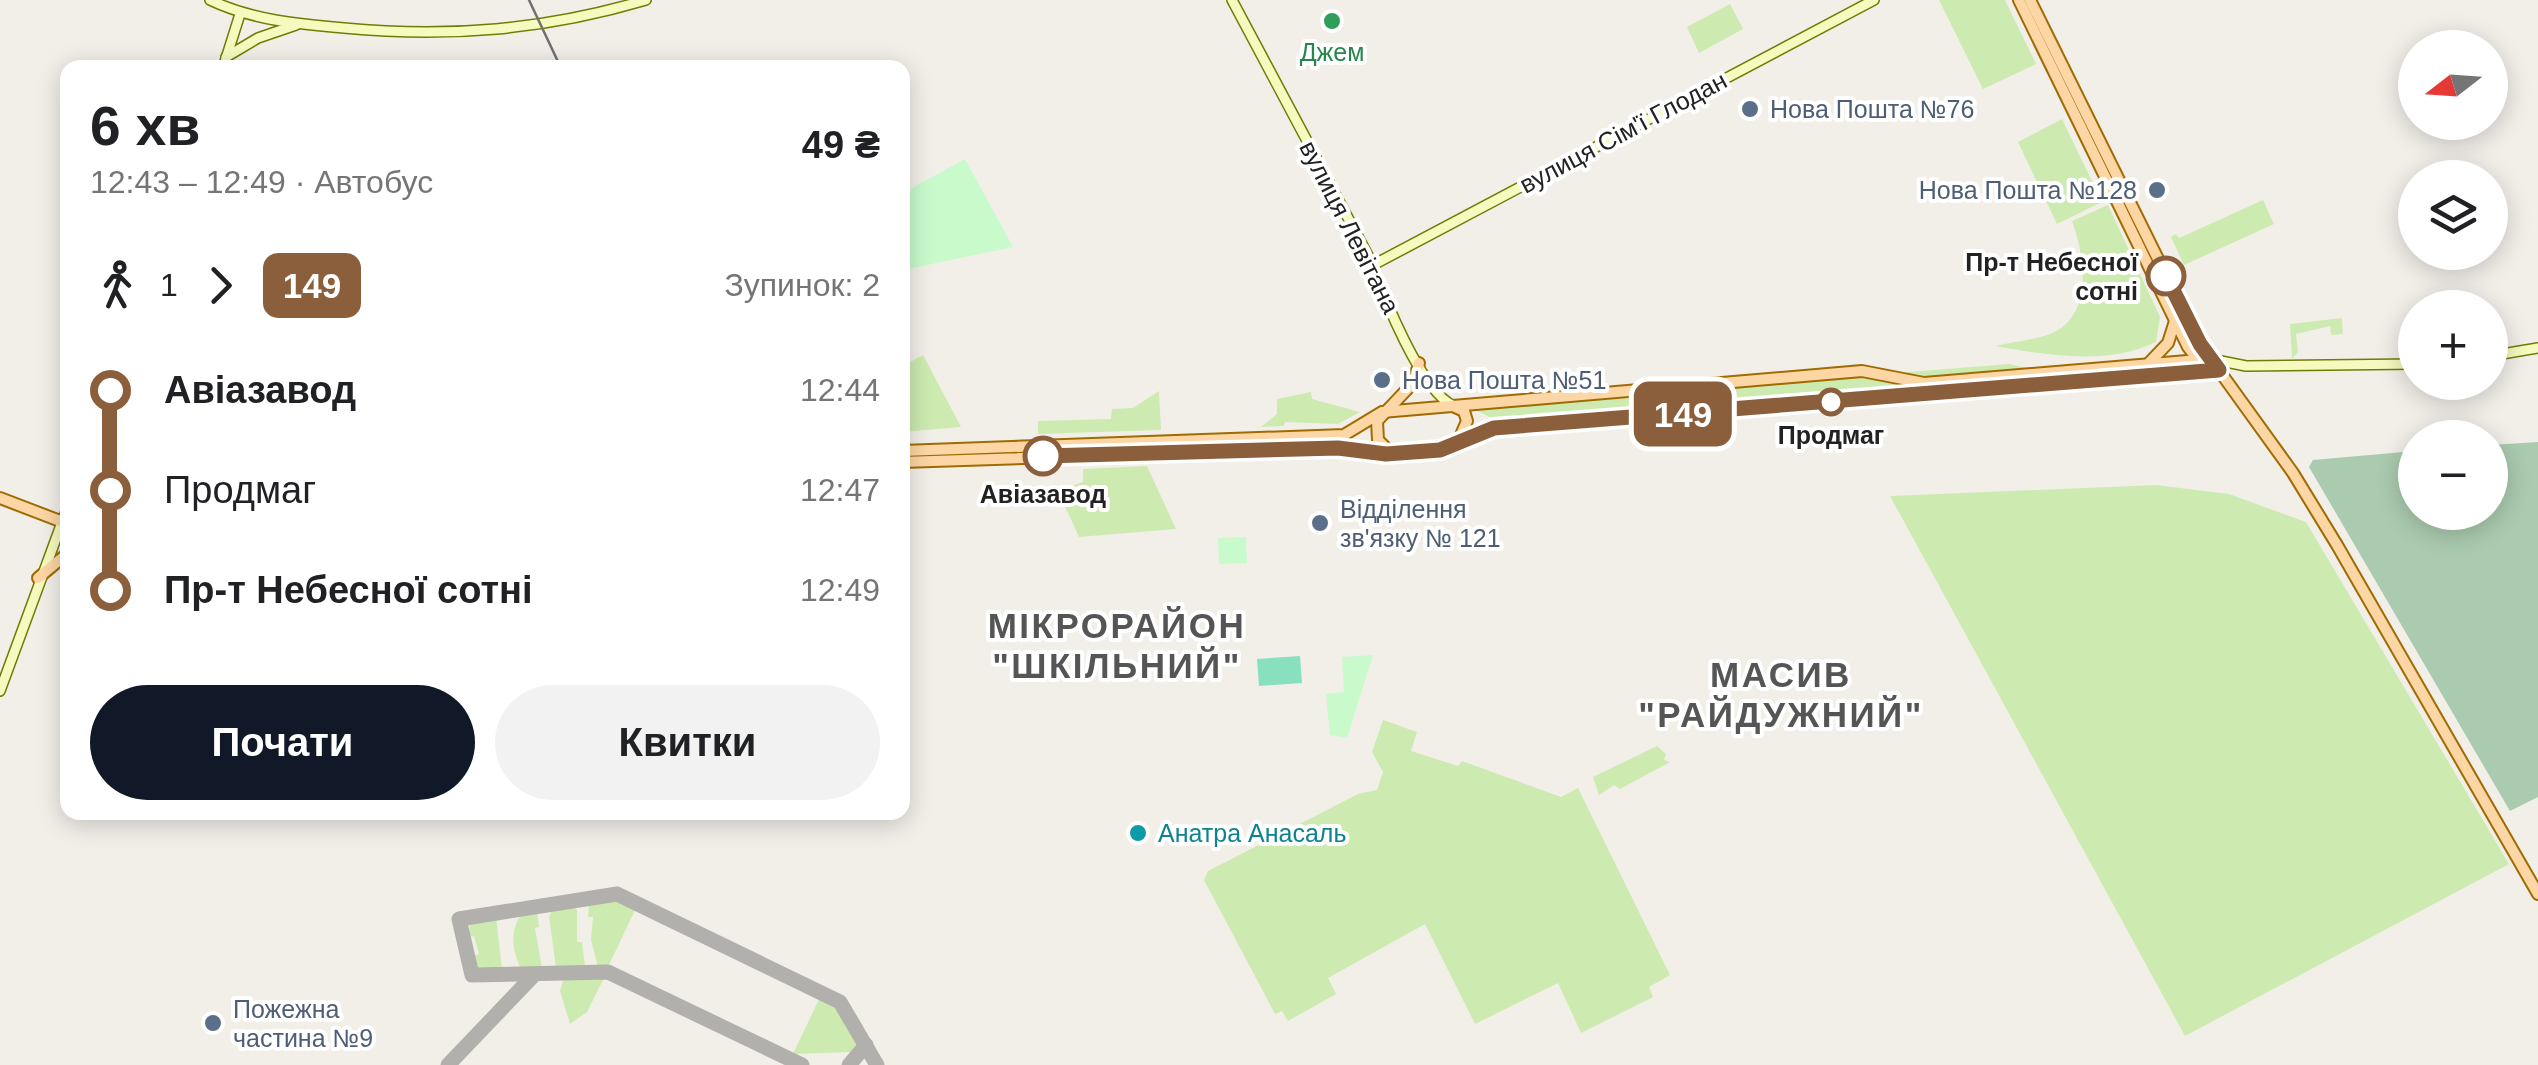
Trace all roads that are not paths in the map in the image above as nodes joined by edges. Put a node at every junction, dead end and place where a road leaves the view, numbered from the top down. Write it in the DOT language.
graph roads {
  1 [pos="210,0"];
  2 [pos="646,0"];
  3 [pos="1232,0"];
  4 [pos="1874,0"];
  5 [pos="2019,0"];
  6 [pos="2030,0"];
  7 [pos="240,14"];
  8 [pos="300,24"];
  9 [pos="226,60"];
  10 [pos="228,60"];
  11 [pos="1372,265"];
  12 [pos="2175,320"];
  13 [pos="2538,348"];
  14 [pos="2508,353"];
  15 [pos="2196,359"];
  16 [pos="1419,363"];
  17 [pos="2148,364"];
  18 [pos="2398,364"];
  19 [pos="2213,366"];
  20 [pos="1454,406"];
  21 [pos="1382,412"];
  22 [pos="1458,442"];
  23 [pos="1067,450"];
  24 [pos="910,451"];
  25 [pos="1392,454"];
  26 [pos="910,461"];
  27 [pos="0,498"];
  28 [pos="60,523"];
  29 [pos="60,530"];
  30 [pos="60,560"];
  31 [pos="38,578"];
  32 [pos="0,691"];
  33 [pos="2538,894"];
  1 -- 7 [label="main road"];
  2 -- 8 [label="main road"];
  3 -- 11 [label="main road, вулиця Левітана"];
  4 -- 11 [label="main road, вулиця Сім'ї Глодан"];
  5 -- 12 [label="main road"];
  6 -- 19 [label="main road"];
  7 -- 8 [label="main road"];
  7 -- 9 [label="main road"];
  8 -- 10 [label="main road"];
  11 -- 16 [label="main road, вулиця Левітана"];
  12 -- 15 [label="main road"];
  12 -- 17 [label="main road"];
  13 -- 14 [label="main road"];
  15 -- 17 [label="main road"];
  15 -- 19 [label="main road"];
  16 -- 20 [label="main road, вулиця Левітана"];
  16 -- 21 [label="main road"];
  17 -- 20 [label="main road"];
  18 -- 19 [label="main road"];
  19 -- 22 [label="main road"];
  19 -- 33 [label="main road"];
  20 -- 21 [label="main road"];
  20 -- 22 [label="main road"];
  21 -- 23 [label="main road"];
  21 -- 25 [label="main road"];
  22 -- 25 [label="main road"];
  23 -- 24 [label="main road"];
  23 -- 25 [label="main road"];
  23 -- 26 [label="main road"];
  27 -- 28 [label="main road"];
  29 -- 31 [label="main road"];
  30 -- 31 [label="main road"];
  31 -- 32 [label="main road"];
}
